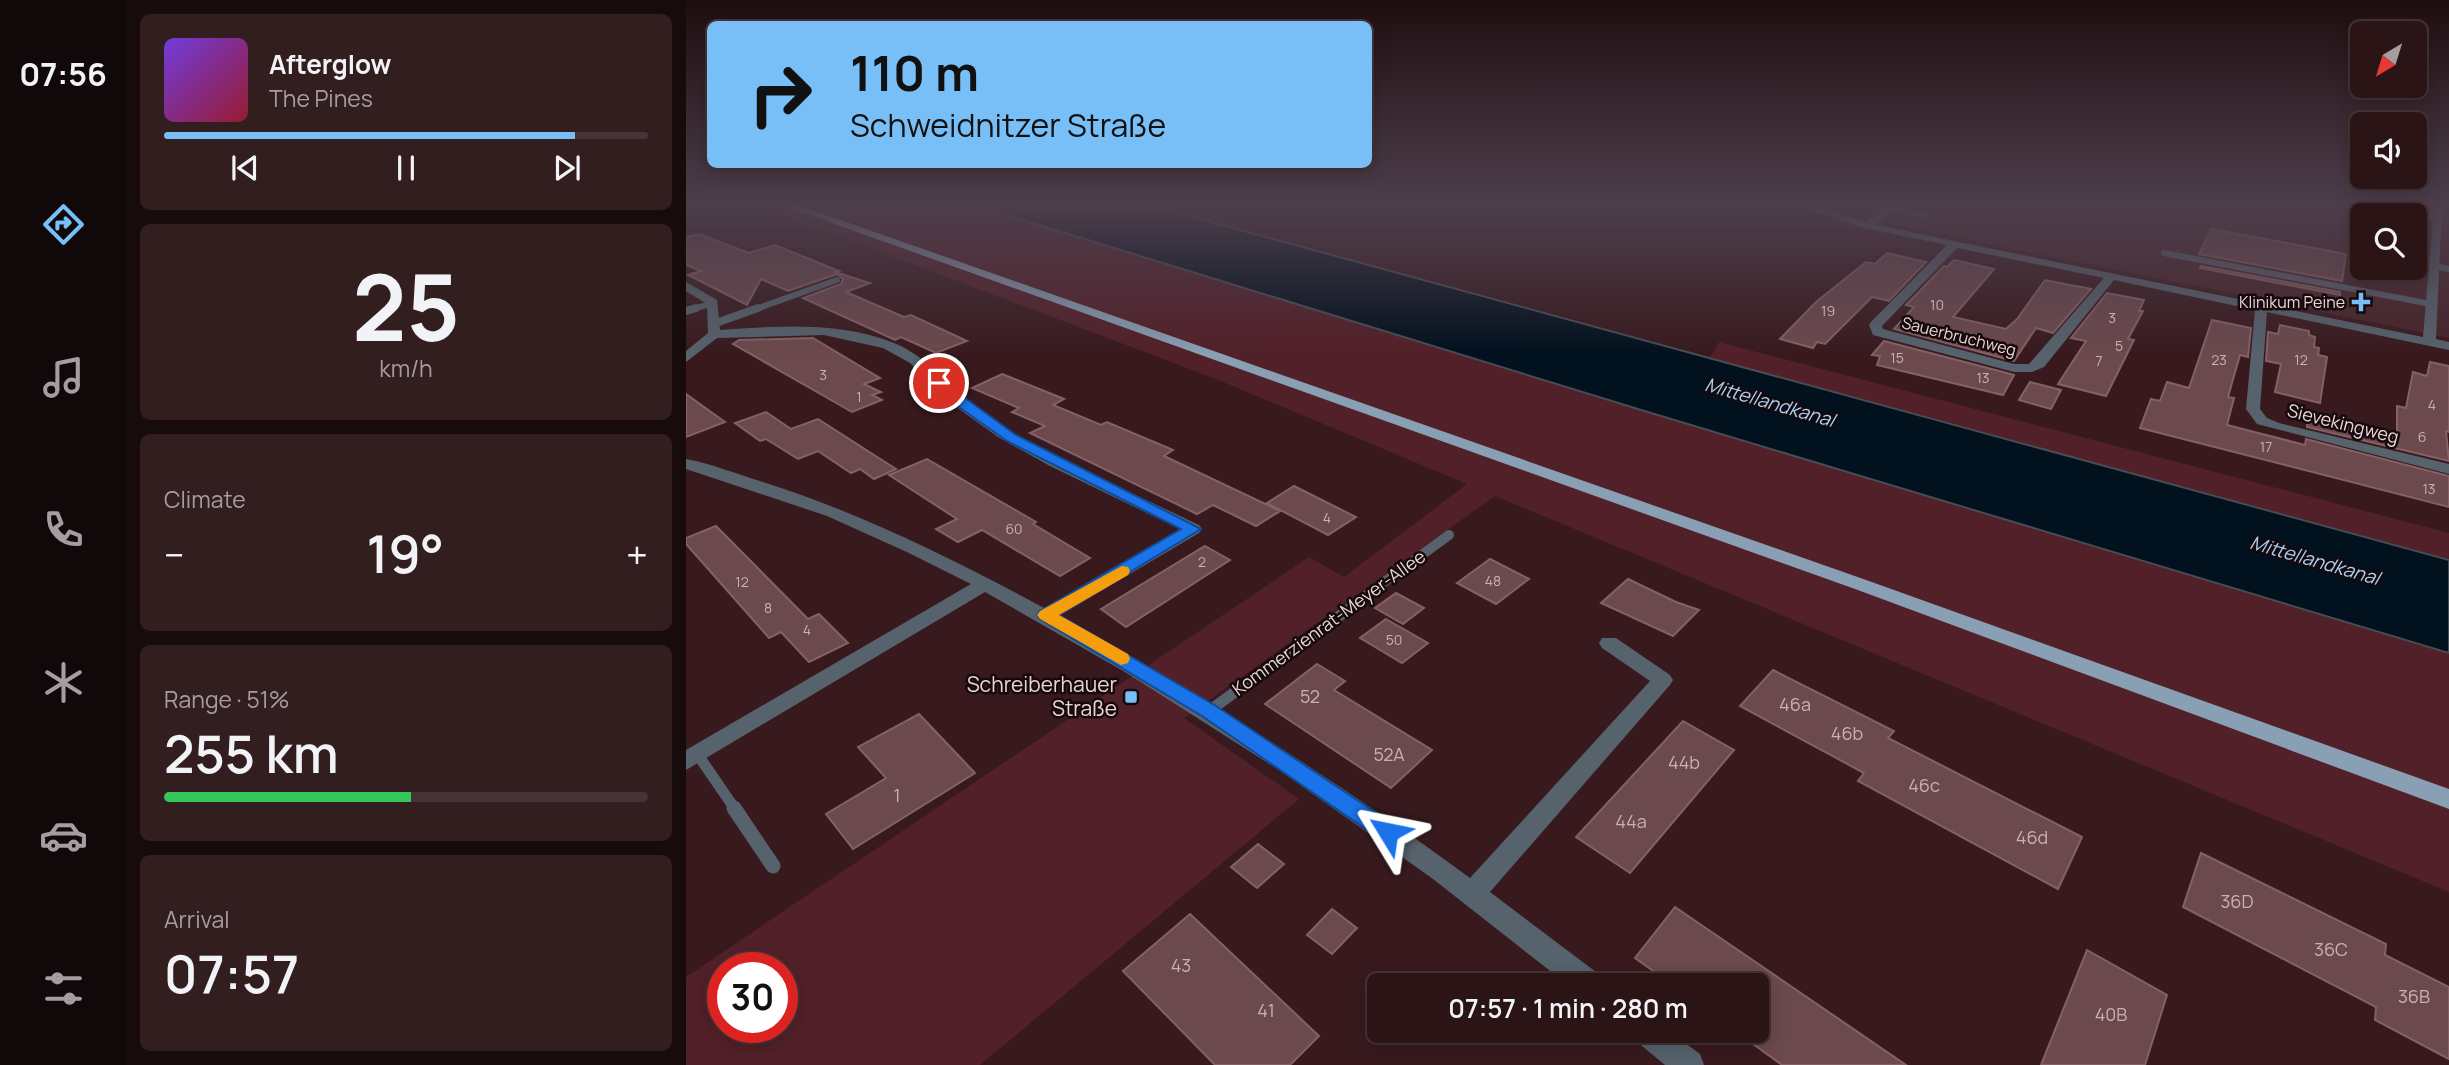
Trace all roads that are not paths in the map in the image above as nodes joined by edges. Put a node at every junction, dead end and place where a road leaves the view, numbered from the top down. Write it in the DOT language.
graph roads {
  1 [pos="925,254"];
  2 [pos="1945,254"];
  3 [pos="2002,254"];
  4 [pos="2168,254"];
  5 [pos="2435,254"];
  6 [pos="2434,266"];
  7 [pos="2449,269"];
  8 [pos="2111,276"];
  9 [pos="837,280"];
  10 [pos="686,286"];
  11 [pos="713,303"];
  12 [pos="2431,304"];
  13 [pos="2261,307"];
  14 [pos="686,311"];
  15 [pos="713,329"];
  16 [pos="2429,342"];
  17 [pos="2449,346"];
  18 [pos="686,358"];
  19 [pos="686,464"];
  20 [pos="2449,468"];
  21 [pos="1449,535"];
  22 [pos="985,584"];
  23 [pos="1046,615"];
  24 [pos="1609,643"];
  25 [pos="1209,711"];
  26 [pos="692,758"];
  27 [pos="2377,773"];
  28 [pos="2449,799"];
  29 [pos="2449,807"];
  30 [pos="773,866"];
  31 [pos="1472,894"];
  32 [pos="1574,973"];
  33 [pos="1661,1043"];
  34 [pos="1689,1065"];
  1 -- 27 [label="main road"];
  2 -- 8 [label="street, Sauerbruchweg"];
  3 -- 8 [label="street"];
  4 -- 12 [label="lane"];
  5 -- 6 [label="street"];
  6 -- 7 [label="lane"];
  6 -- 12 [label="street"];
  8 -- 13 [label="street"];
  9 -- 15 [label="lane"];
  10 -- 11 [label="street"];
  11 -- 14 [label="lane"];
  11 -- 15 [label="street"];
  12 -- 16 [label="street"];
  13 -- 16 [label="street"];
  13 -- 20 [label="street, Sievekingweg"];
  15 -- 18 [label="street"];
  15 -- 23 [label="street"];
  16 -- 17 [label="street"];
  19 -- 22 [label="street"];
  21 -- 25 [label="lane, Kommerzienrat-Meyer-Allee"];
  22 -- 23 [label="street"];
  22 -- 26 [label="street"];
  23 -- 25 [label="street"];
  24 -- 31 [label="street"];
  25 -- 31 [label="street"];
  26 -- 30 [label="lane"];
  27 -- 28 [label="main road"];
  27 -- 29 [label="main road"];
  31 -- 32 [label="street"];
  33 -- 34 [label="street"];
}
